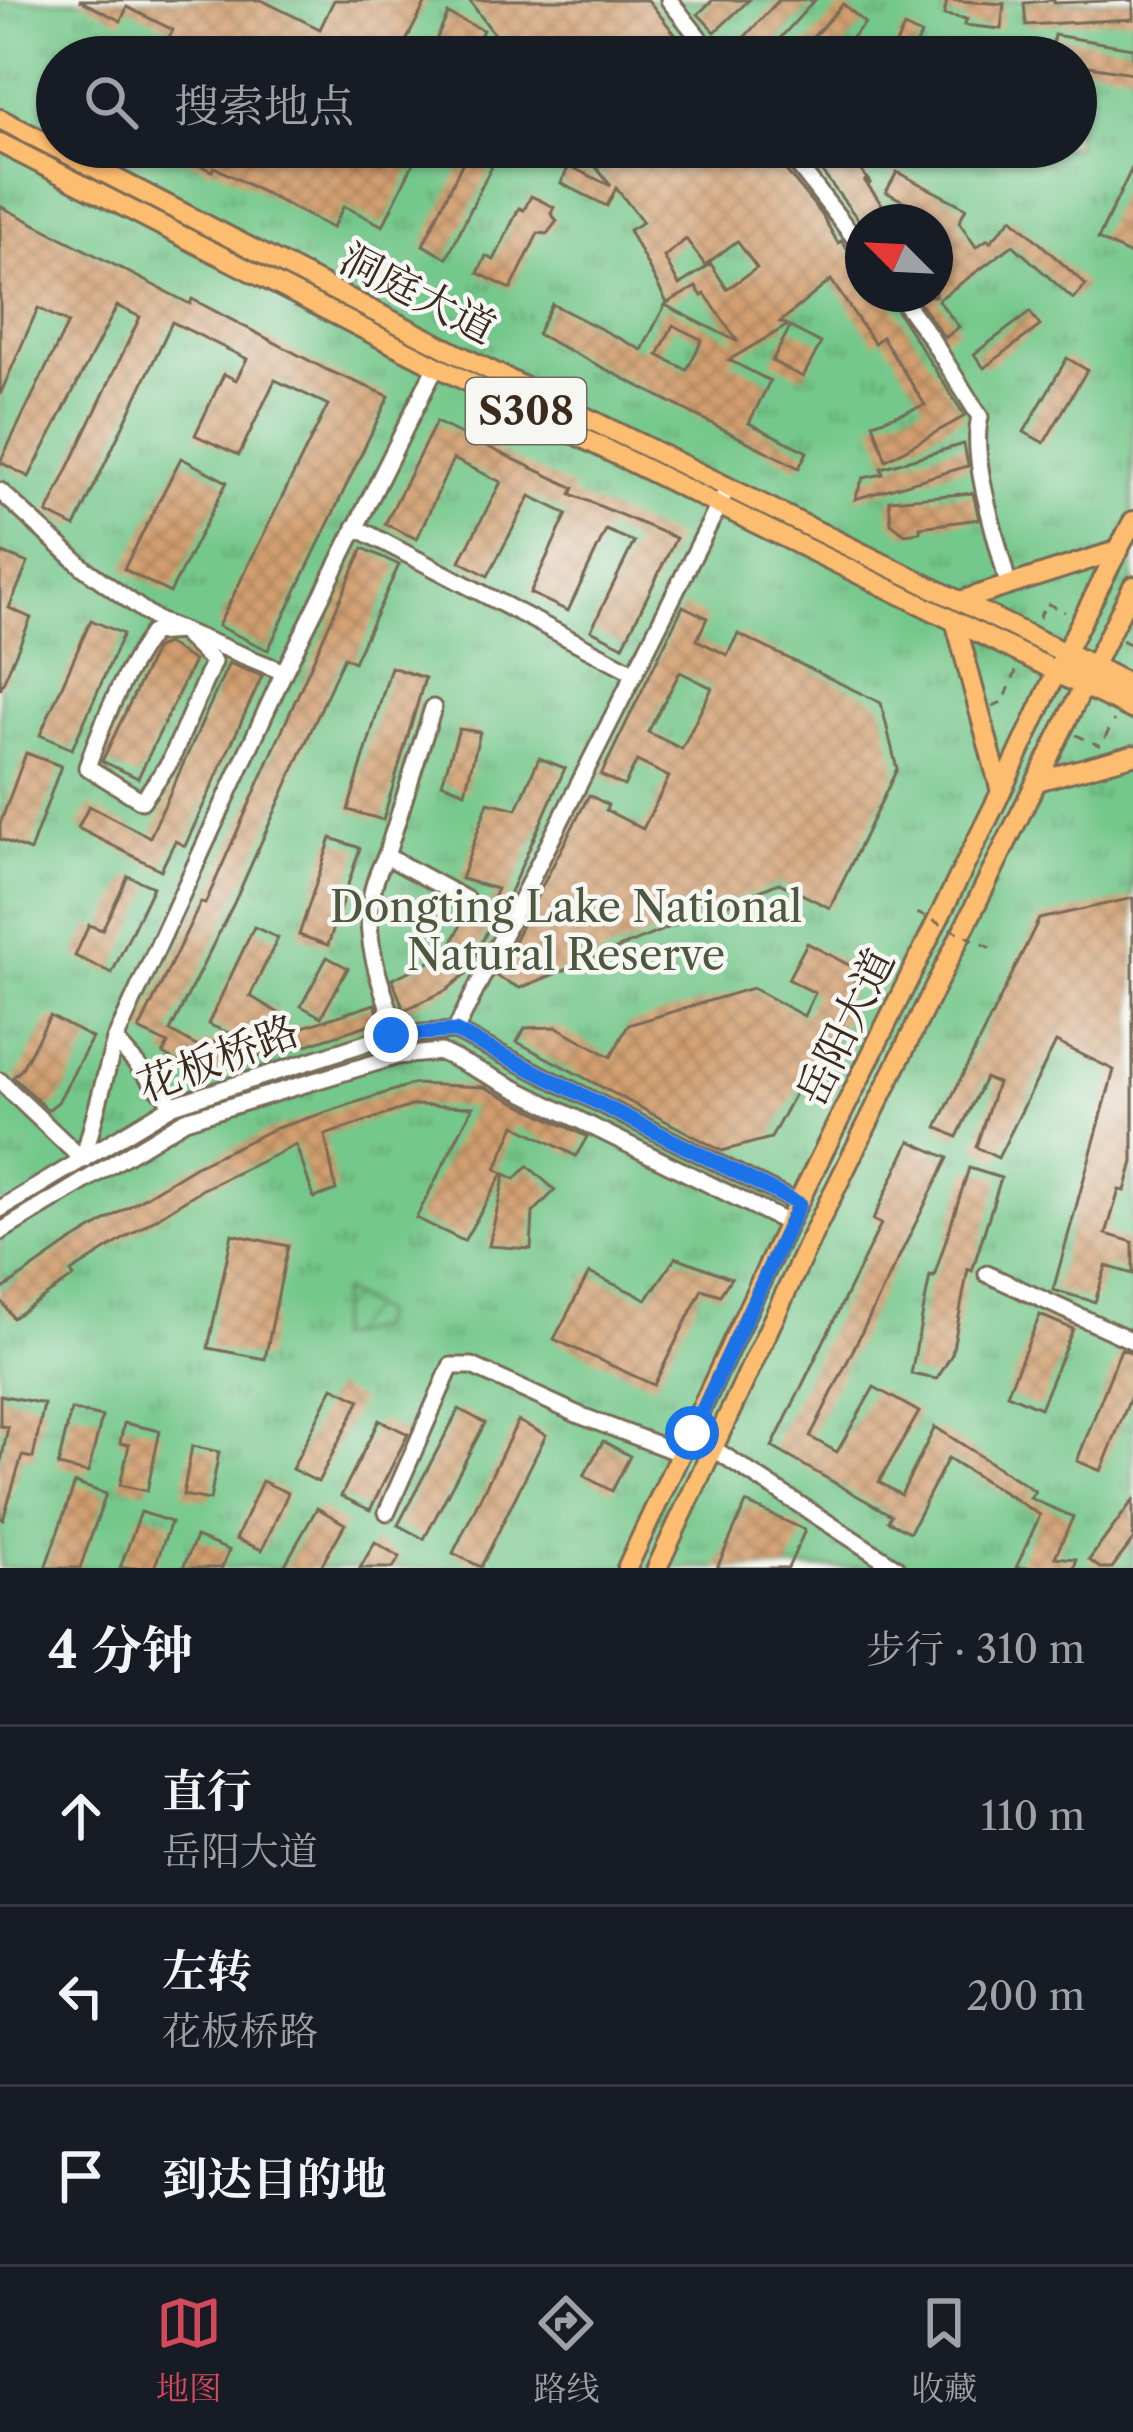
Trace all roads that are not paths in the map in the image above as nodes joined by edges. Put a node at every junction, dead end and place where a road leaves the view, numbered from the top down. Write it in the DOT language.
graph roads {
  1 [pos="669,0"];
  2 [pos="697,36"];
  3 [pos="0,119"];
  4 [pos="36,138"];
  5 [pos="0,143"];
  6 [pos="36,161"];
  7 [pos="49,168"];
  8 [pos="95,168"];
  9 [pos="800,168"];
  10 [pos="845,226"];
  11 [pos="911,312"];
  12 [pos="436,366"];
  13 [pos="729,487"];
  14 [pos="0,491"];
  15 [pos="719,506"];
  16 [pos="1133,521"];
  17 [pos="355,527"];
  18 [pos="1119,550"];
  19 [pos="1009,586"];
  20 [pos="1133,586"];
  21 [pos="960,601"];
  22 [pos="956,624"];
  23 [pos="181,631"];
  24 [pos="1060,662"];
  25 [pos="284,672"];
  26 [pos="635,674"];
  27 [pos="1086,676"];
  28 [pos="1133,688"];
  29 [pos="433,708"];
  30 [pos="1133,708"];
  31 [pos="1133,755"];
  32 [pos="1036,781"];
  33 [pos="1001,792"];
  34 [pos="386,856"];
  35 [pos="467,900"];
  36 [pos="455,1031"];
  37 [pos="398,1035"];
  38 [pos="115,1040"];
  39 [pos="0,1081"];
  40 [pos="172,1105"];
  41 [pos="82,1160"];
  42 [pos="799,1204"];
  43 [pos="0,1209"];
  44 [pos="788,1223"];
  45 [pos="0,1232"];
  46 [pos="987,1274"];
  47 [pos="1133,1341"];
  48 [pos="714,1449"];
  49 [pos="682,1454"];
  50 [pos="387,1512"];
  51 [pos="627,1568"];
  52 [pos="657,1568"];
  53 [pos="897,1568"];
  1 -- 2 [label="street"];
  3 -- 4 [label="main road, 洞庭大道 / S308"];
  5 -- 6 [label="main road, 洞庭大道 / S308"];
  7 -- 12 [label="main road, 洞庭大道 / S308"];
  8 -- 13 [label="main road, 洞庭大道 / S308"];
  9 -- 10 [label="street"];
  11 -- 19 [label="street"];
  12 -- 15 [label="main road, 洞庭大道 / S308"];
  12 -- 17 [label="street"];
  13 -- 15 [label="street"];
  13 -- 21 [label="main road, 洞庭大道 / S308"];
  14 -- 23 [label="street"];
  15 -- 22 [label="main road, 洞庭大道 / S308"];
  15 -- 26 [label="street"];
  16 -- 18 [label="main road, 岳阳大道"];
  17 -- 25 [label="street"];
  17 -- 26 [label="street"];
  18 -- 19 [label="main road"];
  18 -- 24 [label="main road, 岳阳大道"];
  19 -- 21 [label="main road"];
  20 -- 27 [label="main road, 岳阳大道"];
  21 -- 24 [label="main road, 洞庭大道 / S308"];
  22 -- 24 [label="main road, 洞庭大道 / S308"];
  22 -- 33 [label="main road"];
  23 -- 23 [label="street"];
  23 -- 25 [label="street"];
  24 -- 27 [label="highway, S308"];
  24 -- 33 [label="main road, 岳阳大道"];
  25 -- 38 [label="street"];
  26 -- 36 [label="street"];
  27 -- 28 [label="highway, S308"];
  27 -- 30 [label="highway, S308"];
  27 -- 32 [label="main road, 岳阳大道"];
  29 -- 34 [label="street"];
  31 -- 32 [label="main road"];
  32 -- 48 [label="main road, 岳阳大道"];
  33 -- 42 [label="main road, 岳阳大道"];
  34 -- 35 [label="street"];
  34 -- 37 [label="street"];
  36 -- 37 [label="street, 花板桥路"];
  36 -- 42 [label="street"];
  37 -- 40 [label="street, 花板桥路"];
  38 -- 40 [label="street"];
  38 -- 41 [label="street"];
  39 -- 41 [label="street"];
  40 -- 41 [label="street, 花板桥路"];
  41 -- 43 [label="street, 花板桥路"];
  42 -- 44 [label="main road, 岳阳大道"];
  44 -- 45 [label="street, 花板桥路"];
  44 -- 49 [label="main road, 岳阳大道"];
  46 -- 47 [label="street"];
  48 -- 52 [label="main road, 岳阳大道"];
  48 -- 53 [label="street"];
  49 -- 50 [label="street"];
  49 -- 51 [label="main road, 岳阳大道"];
}
